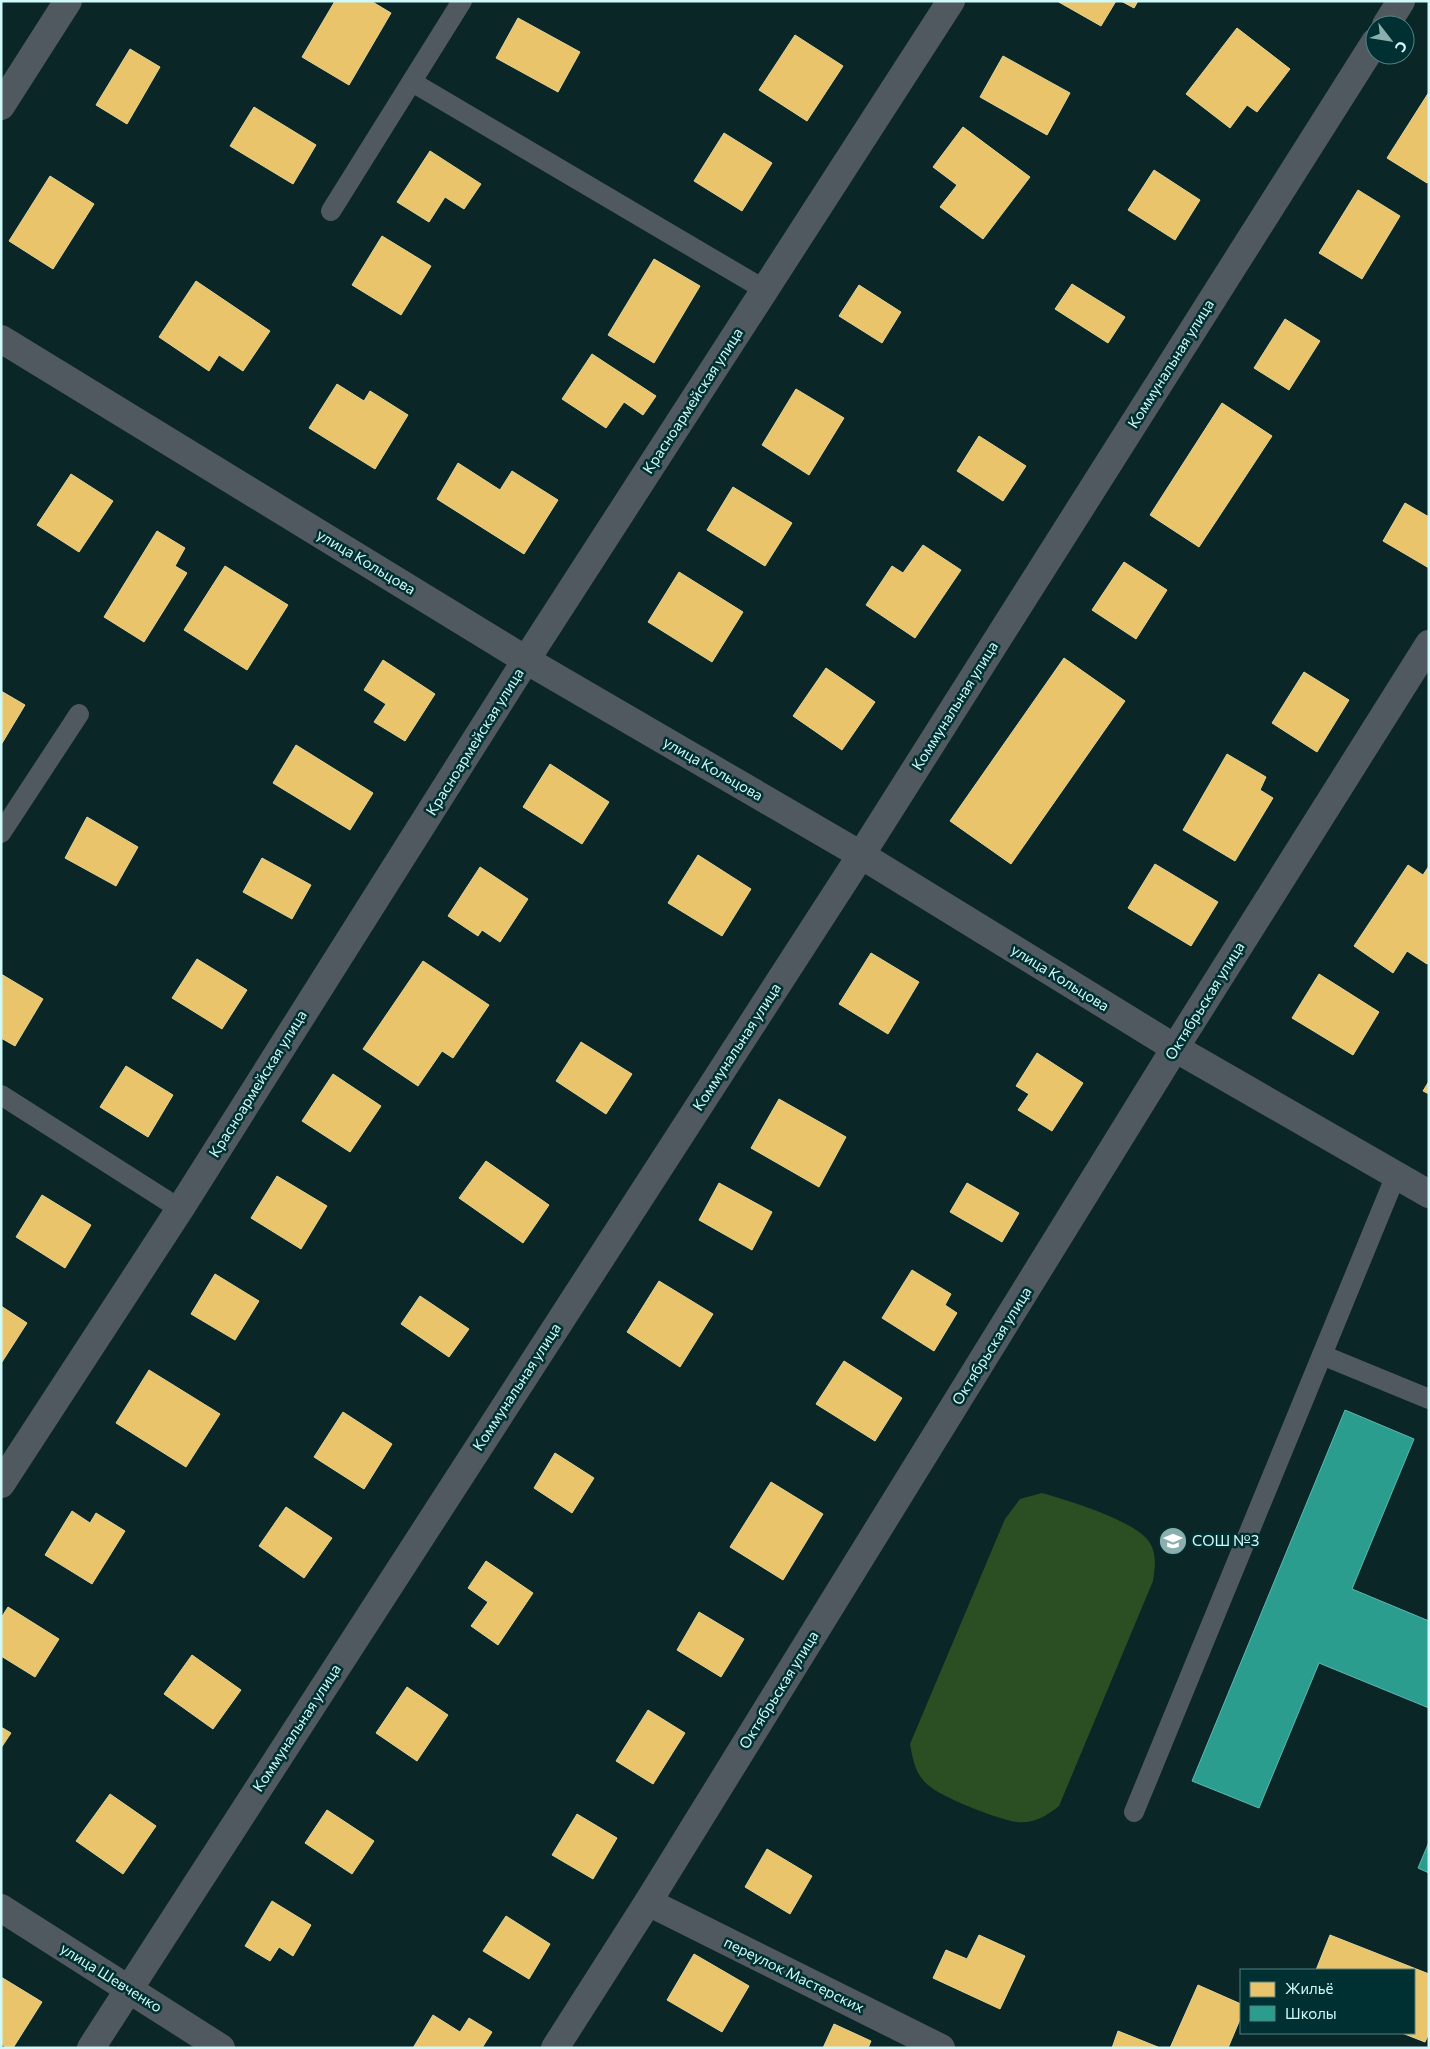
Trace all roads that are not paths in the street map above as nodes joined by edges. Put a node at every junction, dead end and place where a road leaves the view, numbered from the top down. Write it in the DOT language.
graph roads {
  1 [pos="68,1"];
  2 [pos="462,1"];
  3 [pos="951,1"];
  4 [pos="1401,1"];
  5 [pos="1392,15"];
  6 [pos="1365,58"];
  7 [pos="412,82"];
  8 [pos="1,106"];
  9 [pos="331,211"];
  10 [pos="765,290"];
  11 [pos="1,338"];
  12 [pos="1429,644"];
  13 [pos="526,660"];
  14 [pos="79,714"];
  15 [pos="1,833"];
  16 [pos="861,855"];
  17 [pos="1175,1048"];
  18 [pos="1,1095"];
  19 [pos="1396,1175"];
  20 [pos="1429,1194"];
  21 [pos="180,1208"];
  22 [pos="1322,1355"];
  23 [pos="1429,1399"];
  24 [pos="1,1484"];
  25 [pos="1134,1812"];
  26 [pos="648,1902"];
  27 [pos="1,1908"];
  28 [pos="128,1989"];
  29 [pos="91,2048"];
  30 [pos="221,2048"];
  31 [pos="554,2048"];
  32 [pos="941,2048"];
  1 -- 8 [label="street"];
  2 -- 7 [label="lane"];
  3 -- 10 [label="street, Красноармейская улица"];
  4 -- 5 [label="street"];
  6 -- 16 [label="street, Коммунальная улица"];
  7 -- 9 [label="lane"];
  7 -- 10 [label="lane"];
  10 -- 13 [label="street, Красноармейская улица"];
  11 -- 13 [label="street, улица Кольцова"];
  12 -- 17 [label="street, Октябрьская улица"];
  13 -- 16 [label="street, улица Кольцова"];
  13 -- 21 [label="street, Красноармейская улица"];
  14 -- 15 [label="lane"];
  16 -- 17 [label="street, улица Кольцова"];
  16 -- 28 [label="street, Коммунальная улица"];
  17 -- 19 [label="street, улица Кольцова"];
  17 -- 26 [label="street, Октябрьская улица"];
  18 -- 21 [label="lane"];
  19 -- 20 [label="street, улица Кольцова"];
  19 -- 22 [label="lane"];
  21 -- 24 [label="street, Красноармейская улица"];
  22 -- 23 [label="lane"];
  22 -- 25 [label="lane"];
  26 -- 31 [label="street, Октябрьская улица"];
  26 -- 32 [label="street, переулок Мастерских"];
  27 -- 28 [label="street, улица Шевченко"];
  28 -- 29 [label="street, Коммунальная улица"];
  28 -- 30 [label="street, улица Шевченко"];
}
